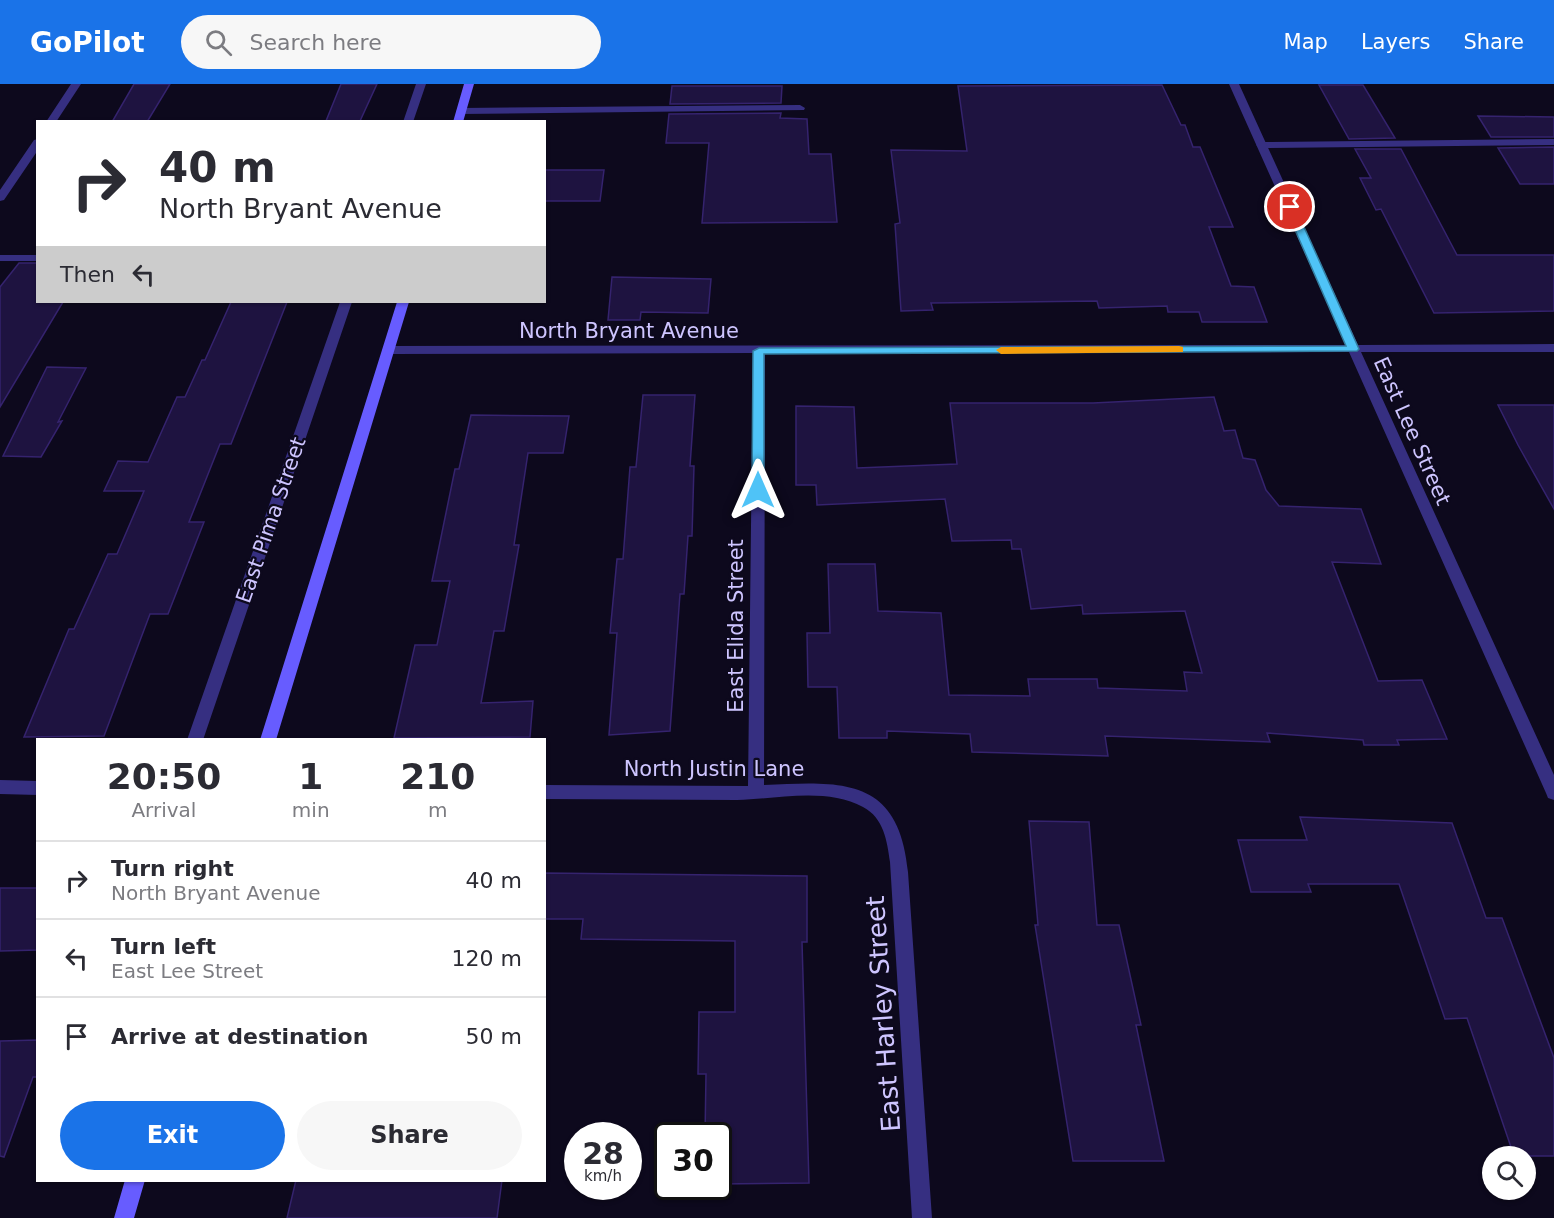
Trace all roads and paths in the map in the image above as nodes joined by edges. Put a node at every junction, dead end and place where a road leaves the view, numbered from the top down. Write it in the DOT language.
graph roads {
  1 [pos="76,84"];
  2 [pos="421,84"];
  3 [pos="469,84"];
  4 [pos="1234,84"];
  5 [pos="800,108"];
  6 [pos="459,116"];
  7 [pos="52,120"];
  8 [pos="409,120"];
  9 [pos="1554,142"];
  10 [pos="36,145"];
  11 [pos="1261,145"];
  12 [pos="0,198"];
  13 [pos="0,258"];
  14 [pos="36,258"];
  15 [pos="346,303"];
  16 [pos="403,303"];
  17 [pos="1554,348"];
  18 [pos="1353,349"];
  19 [pos="388,350"];
  20 [pos="759,351"];
  21 [pos="196,738"];
  22 [pos="268,738"];
  23 [pos="0,787"];
  24 [pos="36,788"];
  25 [pos="546,792"];
  26 [pos="756,793"];
  27 [pos="1554,793"];
  28 [pos="880,811"];
  29 [pos="134,1182"];
  30 [pos="124,1218"];
  31 [pos="922,1218"];
  1 -- 7 [label="street"];
  2 -- 8 [label="street"];
  3 -- 6 [label="street"];
  4 -- 11 [label="street, East Lee Street"];
  5 -- 6 [label="street"];
  9 -- 11 [label="street"];
  10 -- 12 [label="street"];
  11 -- 18 [label="street, East Lee Street"];
  13 -- 14 [label="street"];
  15 -- 21 [label="street, East Pima Street"];
  16 -- 19 [label="street"];
  17 -- 18 [label="street, North Bryant Avenue"];
  18 -- 20 [label="street, North Bryant Avenue"];
  18 -- 27 [label="street, East Lee Street"];
  19 -- 20 [label="street, North Bryant Avenue"];
  19 -- 22 [label="street"];
  20 -- 26 [label="street, East Elida Street"];
  23 -- 24 [label="street"];
  25 -- 26 [label="street, North Justin Lane"];
  26 -- 28 [label="street, North Justin Lane"];
  28 -- 31 [label="street, East Harley Street"];
  29 -- 30 [label="street"];
}
